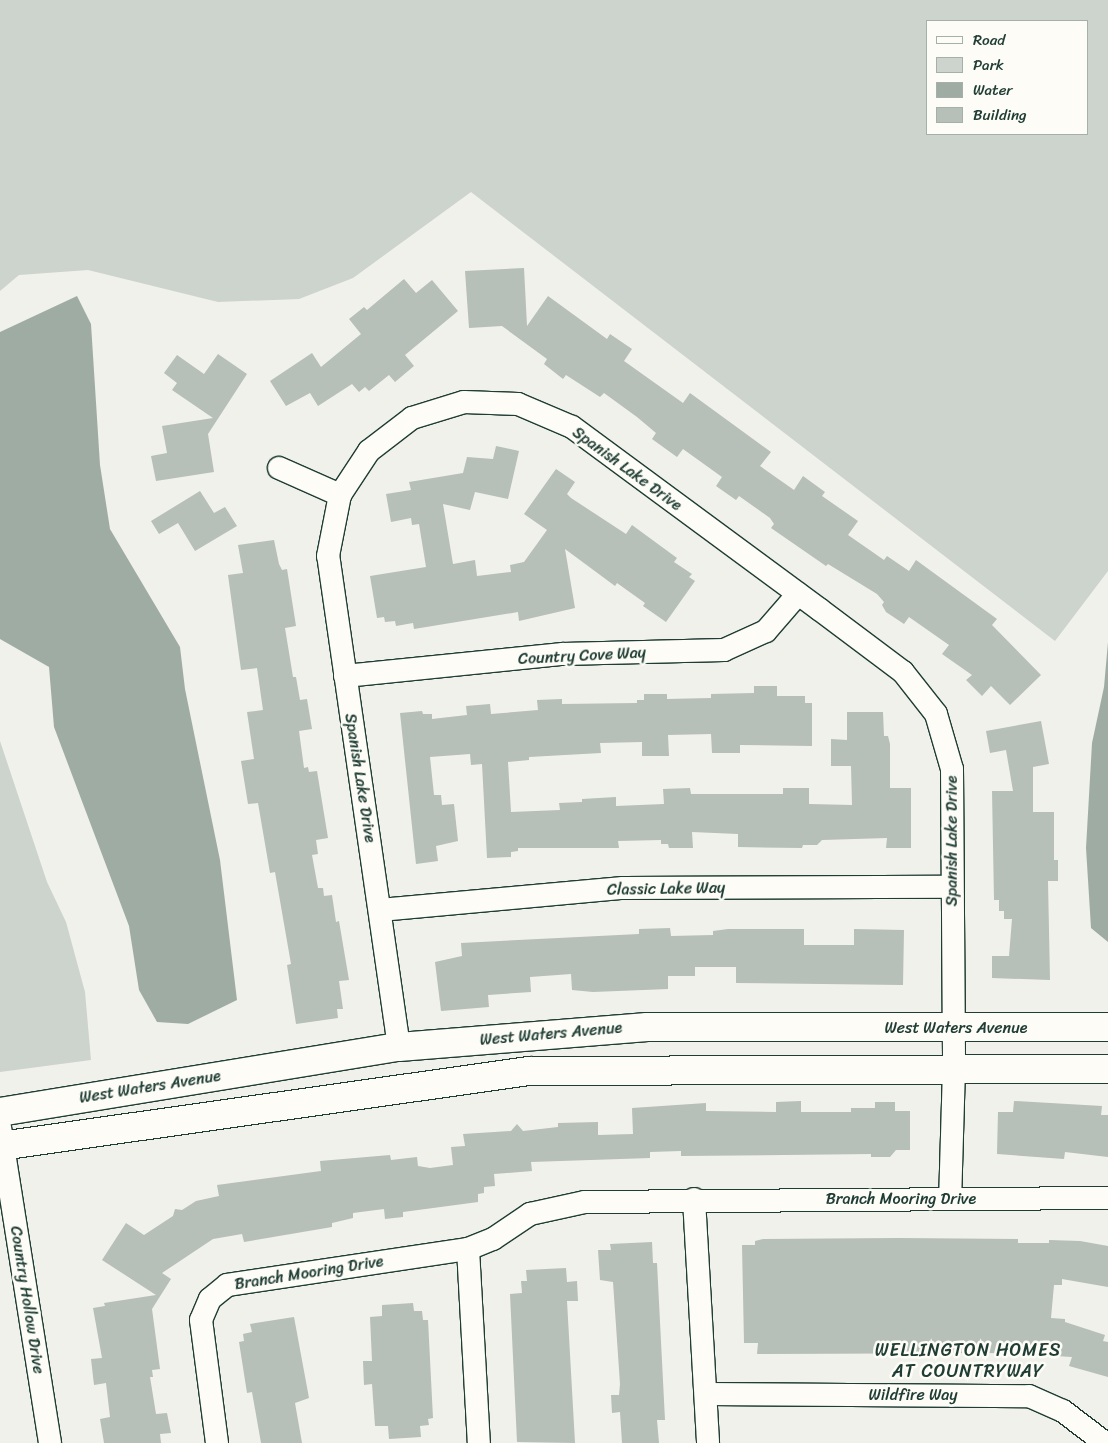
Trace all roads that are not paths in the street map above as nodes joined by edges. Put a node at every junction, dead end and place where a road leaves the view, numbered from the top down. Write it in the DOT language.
graph roads {
  1 [pos="279,468"];
  2 [pos="340,495"];
  3 [pos="798,594"];
  4 [pos="345,676"];
  5 [pos="952,887"];
  6 [pos="380,910"];
  7 [pos="1108,1027"];
  8 [pos="954,1028"];
  9 [pos="399,1047"];
  10 [pos="954,1068"];
  11 [pos="1108,1069"];
  12 [pos="0,1112"];
  13 [pos="1,1140"];
  14 [pos="1108,1198"];
  15 [pos="694,1199"];
  16 [pos="950,1199"];
  17 [pos="468,1249"];
  18 [pos="707,1394"];
  19 [pos="50,1443"];
  20 [pos="218,1443"];
  21 [pos="479,1443"];
  22 [pos="708,1443"];
  23 [pos="1105,1443"];
  1 -- 2 [label="street"];
  2 -- 3 [label="street, Spanish Lake Drive"];
  2 -- 4 [label="street, Spanish Lake Drive"];
  3 -- 4 [label="street, Country Cove Way"];
  3 -- 5 [label="street, Spanish Lake Drive"];
  4 -- 6 [label="street, Spanish Lake Drive"];
  5 -- 6 [label="street, Classic Lake Way"];
  5 -- 8 [label="street, Spanish Lake Drive"];
  6 -- 9 [label="street, Spanish Lake Drive"];
  7 -- 8 [label="street, West Waters Avenue"];
  8 -- 9 [label="street, West Waters Avenue"];
  8 -- 10 [label="street, Spanish Lake Drive"];
  9 -- 12 [label="street, West Waters Avenue"];
  10 -- 11 [label="street"];
  10 -- 13 [label="street"];
  10 -- 16 [label="street, Spanish Lake Drive"];
  13 -- 19 [label="street, Country Hollow Drive"];
  14 -- 16 [label="street, Branch Mooring Drive"];
  15 -- 16 [label="street, Branch Mooring Drive"];
  15 -- 17 [label="street, Branch Mooring Drive"];
  15 -- 18 [label="street"];
  17 -- 20 [label="street, Branch Mooring Drive"];
  17 -- 21 [label="street"];
  18 -- 22 [label="street"];
  18 -- 23 [label="street, Wildfire Way"];
}
